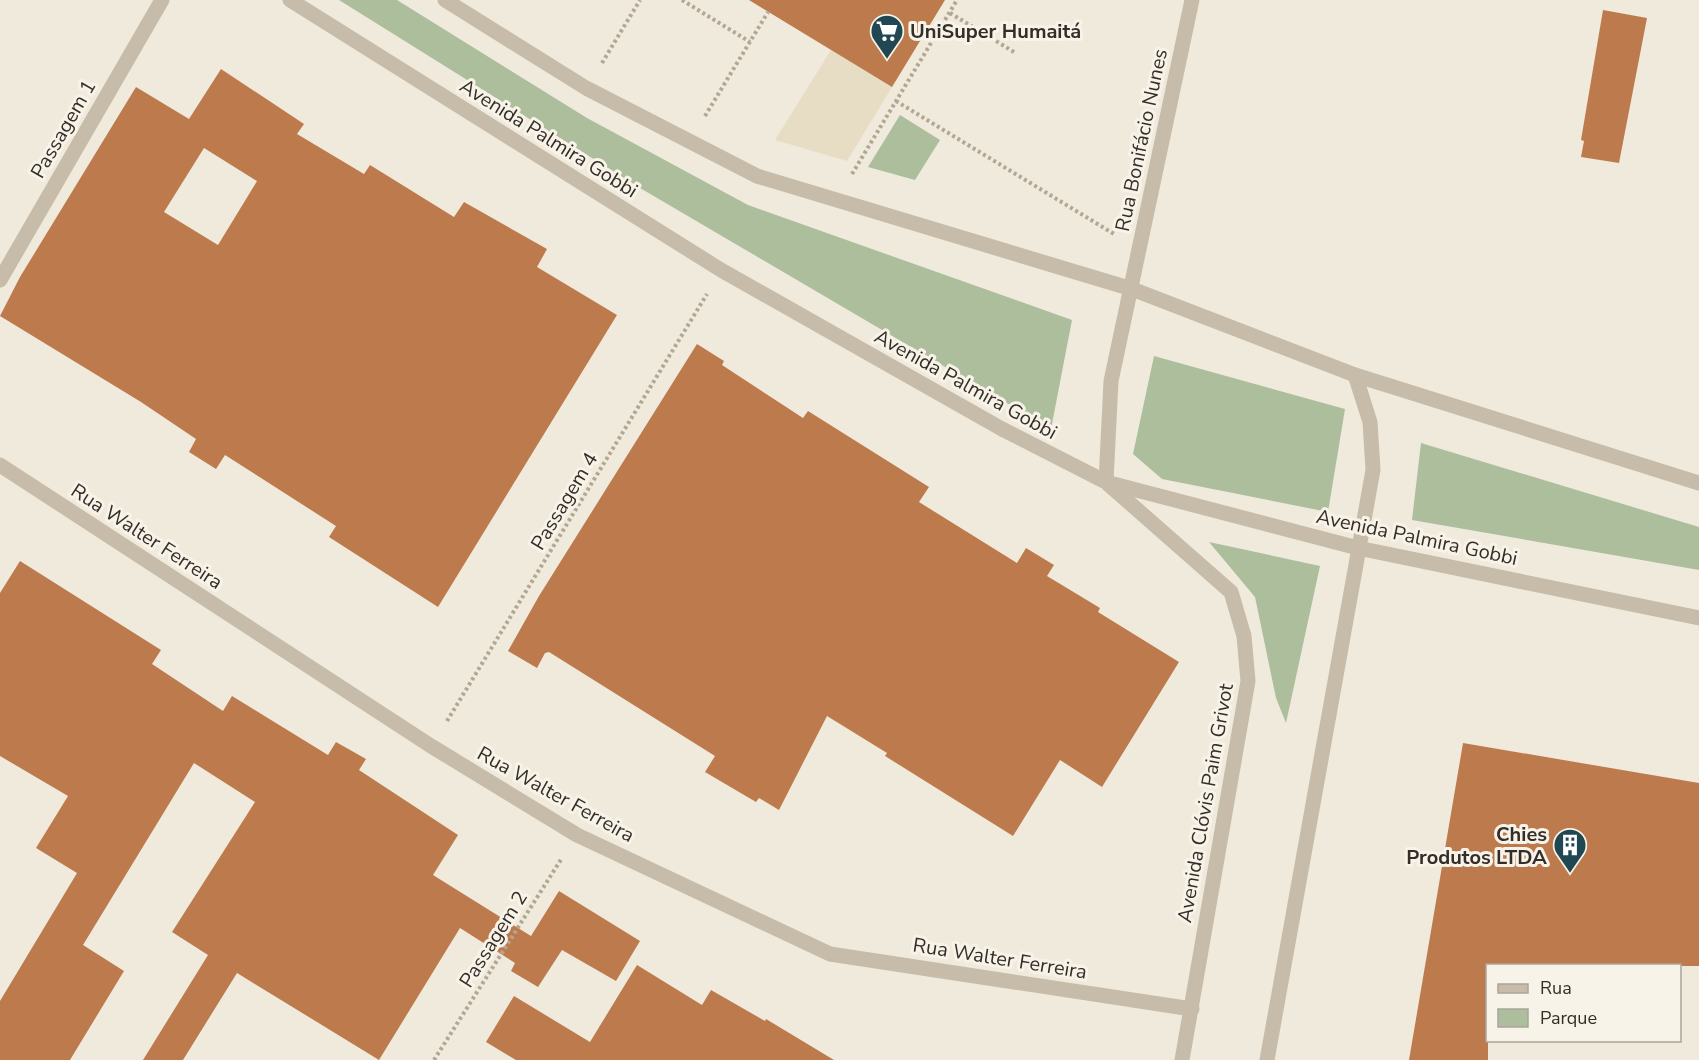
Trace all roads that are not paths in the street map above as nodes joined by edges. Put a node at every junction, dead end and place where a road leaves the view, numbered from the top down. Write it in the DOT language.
graph roads {
  1 [pos="162,0"];
  2 [pos="290,0"];
  3 [pos="445,0"];
  4 [pos="1192,0"];
  5 [pos="0,280"];
  6 [pos="1132,289"];
  7 [pos="1355,375"];
  8 [pos="0,465"];
  9 [pos="1106,482"];
  10 [pos="1699,483"];
  11 [pos="1358,548"];
  12 [pos="1699,618"];
  13 [pos="1192,1009"];
  14 [pos="1182,1060"];
  15 [pos="1267,1060"];
  1 -- 5 [label="street, Passagem 1"];
  2 -- 9 [label="street, Avenida Palmira Gobbi"];
  3 -- 6 [label="street"];
  4 -- 6 [label="street, Rua Bonifácio Nunes"];
  6 -- 7 [label="street"];
  6 -- 9 [label="street"];
  7 -- 10 [label="street"];
  7 -- 11 [label="street"];
  8 -- 13 [label="street, Rua Walter Ferreira"];
  9 -- 11 [label="street, Avenida Palmira Gobbi"];
  9 -- 13 [label="street, Avenida Clóvis Paim Grivot"];
  11 -- 12 [label="street, Avenida Palmira Gobbi"];
  11 -- 15 [label="street"];
  13 -- 14 [label="street, Avenida Clóvis Paim Grivot"];
}
